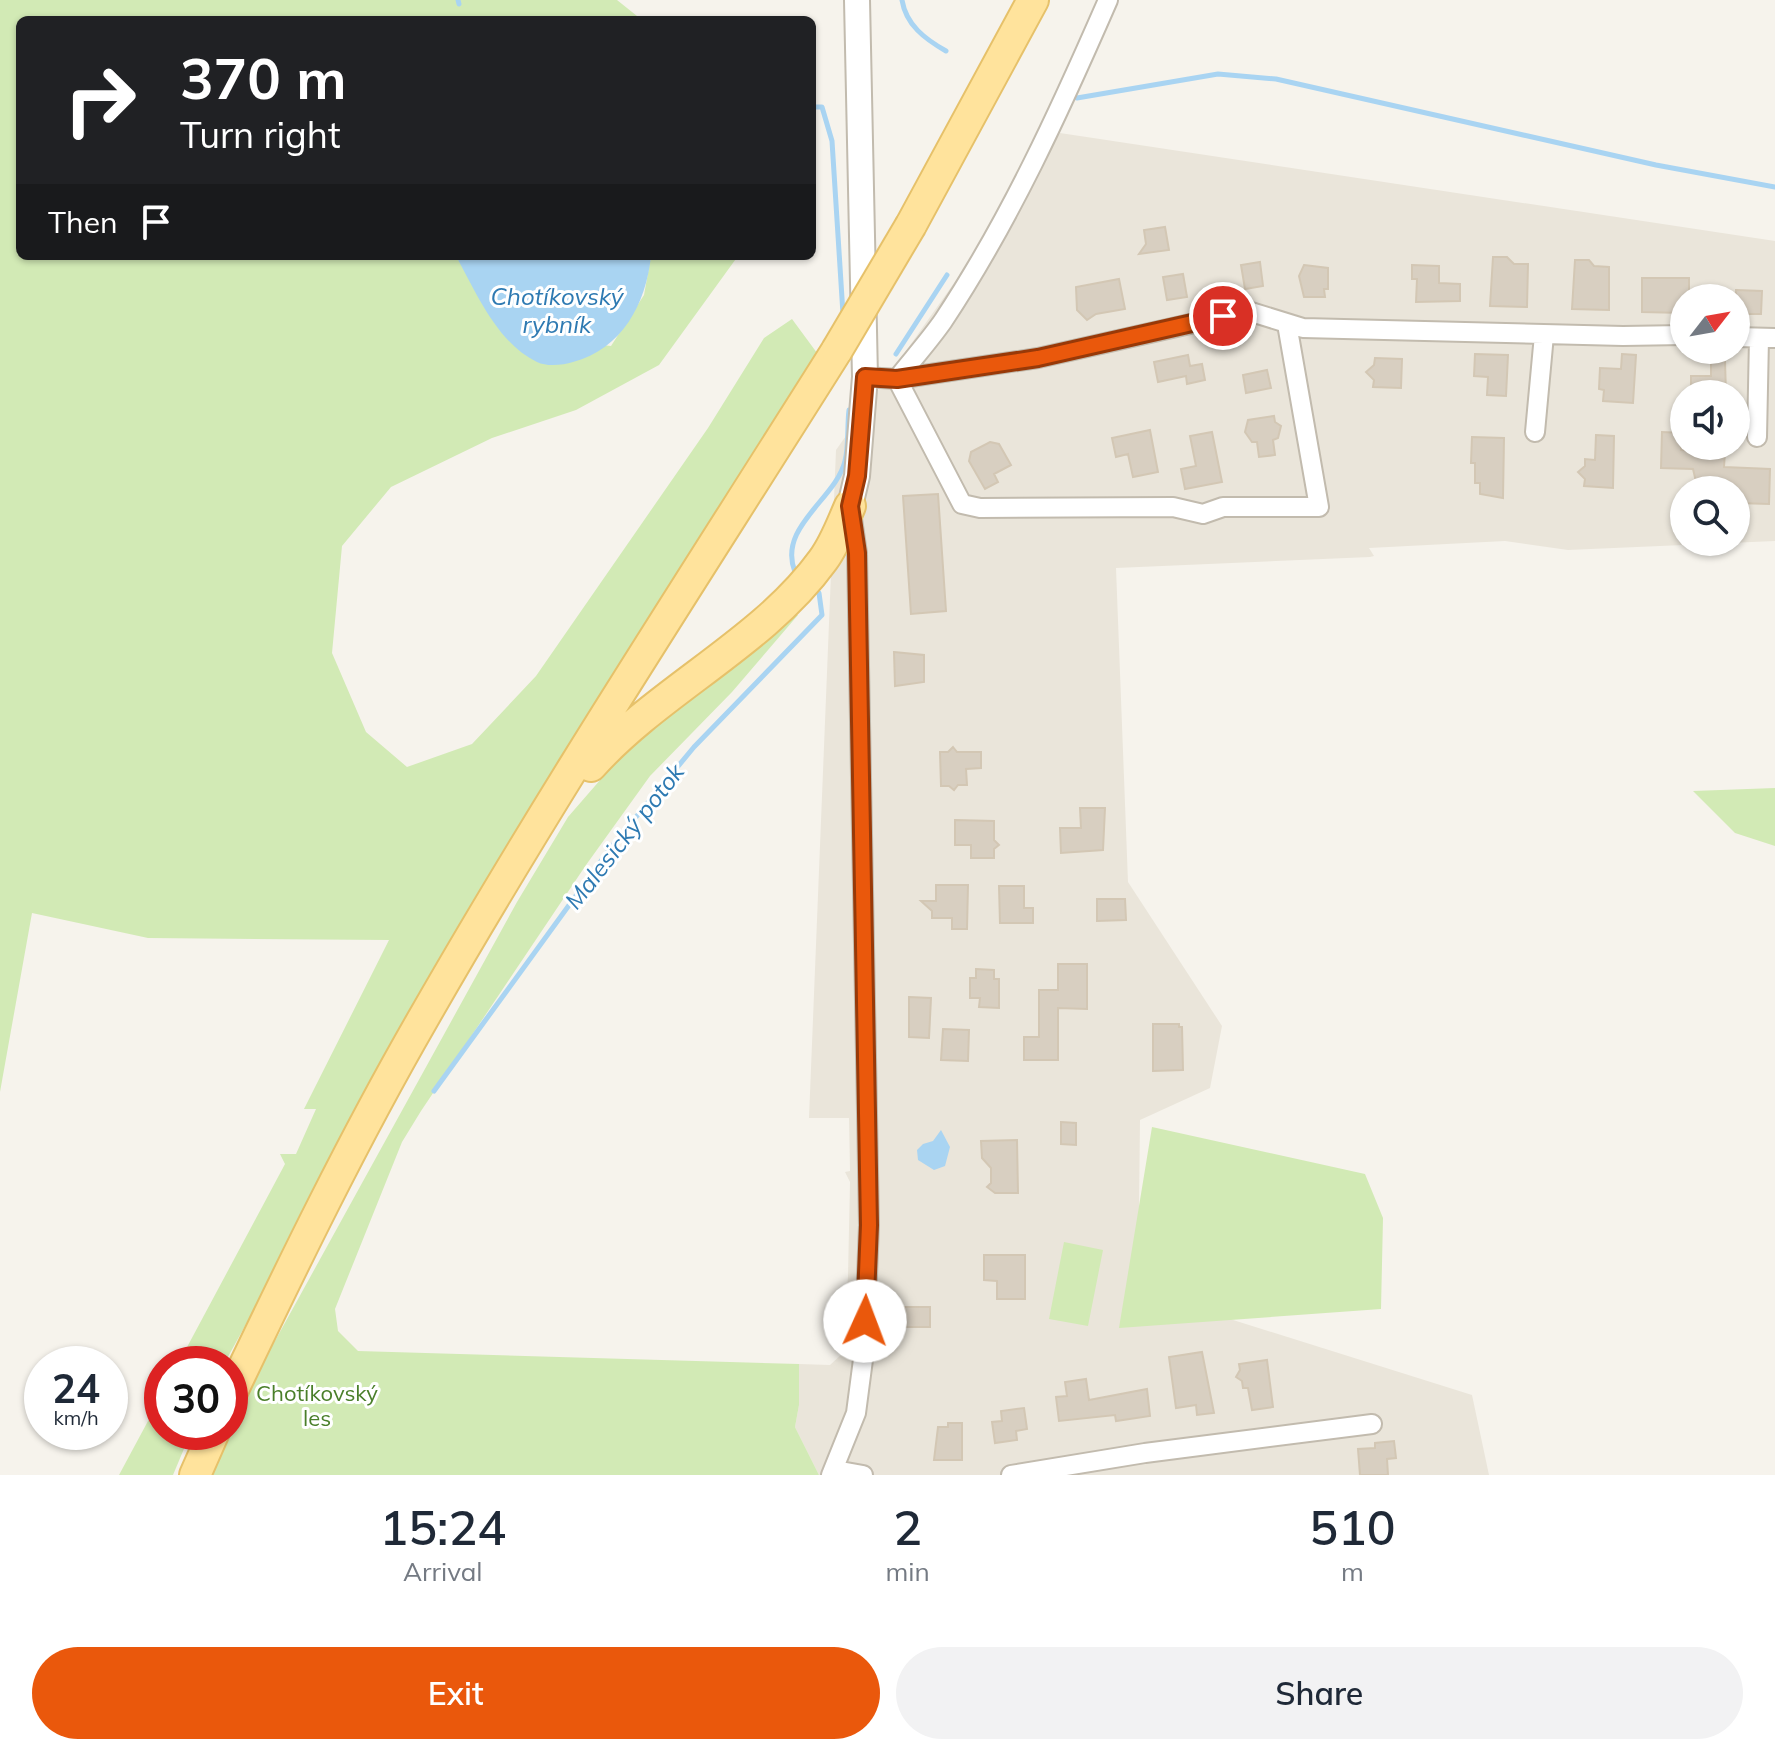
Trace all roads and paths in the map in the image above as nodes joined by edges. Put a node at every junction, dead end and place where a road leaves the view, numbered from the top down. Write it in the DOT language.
graph roads {
  1 [pos="857,0"];
  2 [pos="1033,0"];
  3 [pos="1108,0"];
  4 [pos="1287,324"];
  5 [pos="1544,335"];
  6 [pos="1670,335"];
  7 [pos="1767,338"];
  8 [pos="865,377"];
  9 [pos="897,379"];
  10 [pos="1535,432"];
  11 [pos="1757,437"];
  12 [pos="850,506"];
  13 [pos="539,825"];
  14 [pos="248,1360"];
  15 [pos="1372,1424"];
  16 [pos="206,1450"];
  17 [pos="833,1472"];
  18 [pos="195,1475"];
  19 [pos="863,1475"];
  20 [pos="1011,1475"];
  1 -- 8 [label="street"];
  2 -- 13 [label="main road, bridge"];
  3 -- 9 [label="street"];
  4 -- 5 [label="street"];
  4 -- 9 [label="street"];
  4 -- 9 [label="street"];
  5 -- 6 [label="street"];
  5 -- 10 [label="street"];
  7 -- 11 [label="street"];
  8 -- 9 [label="street"];
  8 -- 12 [label="street"];
  12 -- 13 [label="main road"];
  12 -- 17 [label="street"];
  13 -- 14 [label="main road"];
  15 -- 20 [label="street"];
  16 -- 18 [label="main road"];
  17 -- 19 [label="street"];
}
